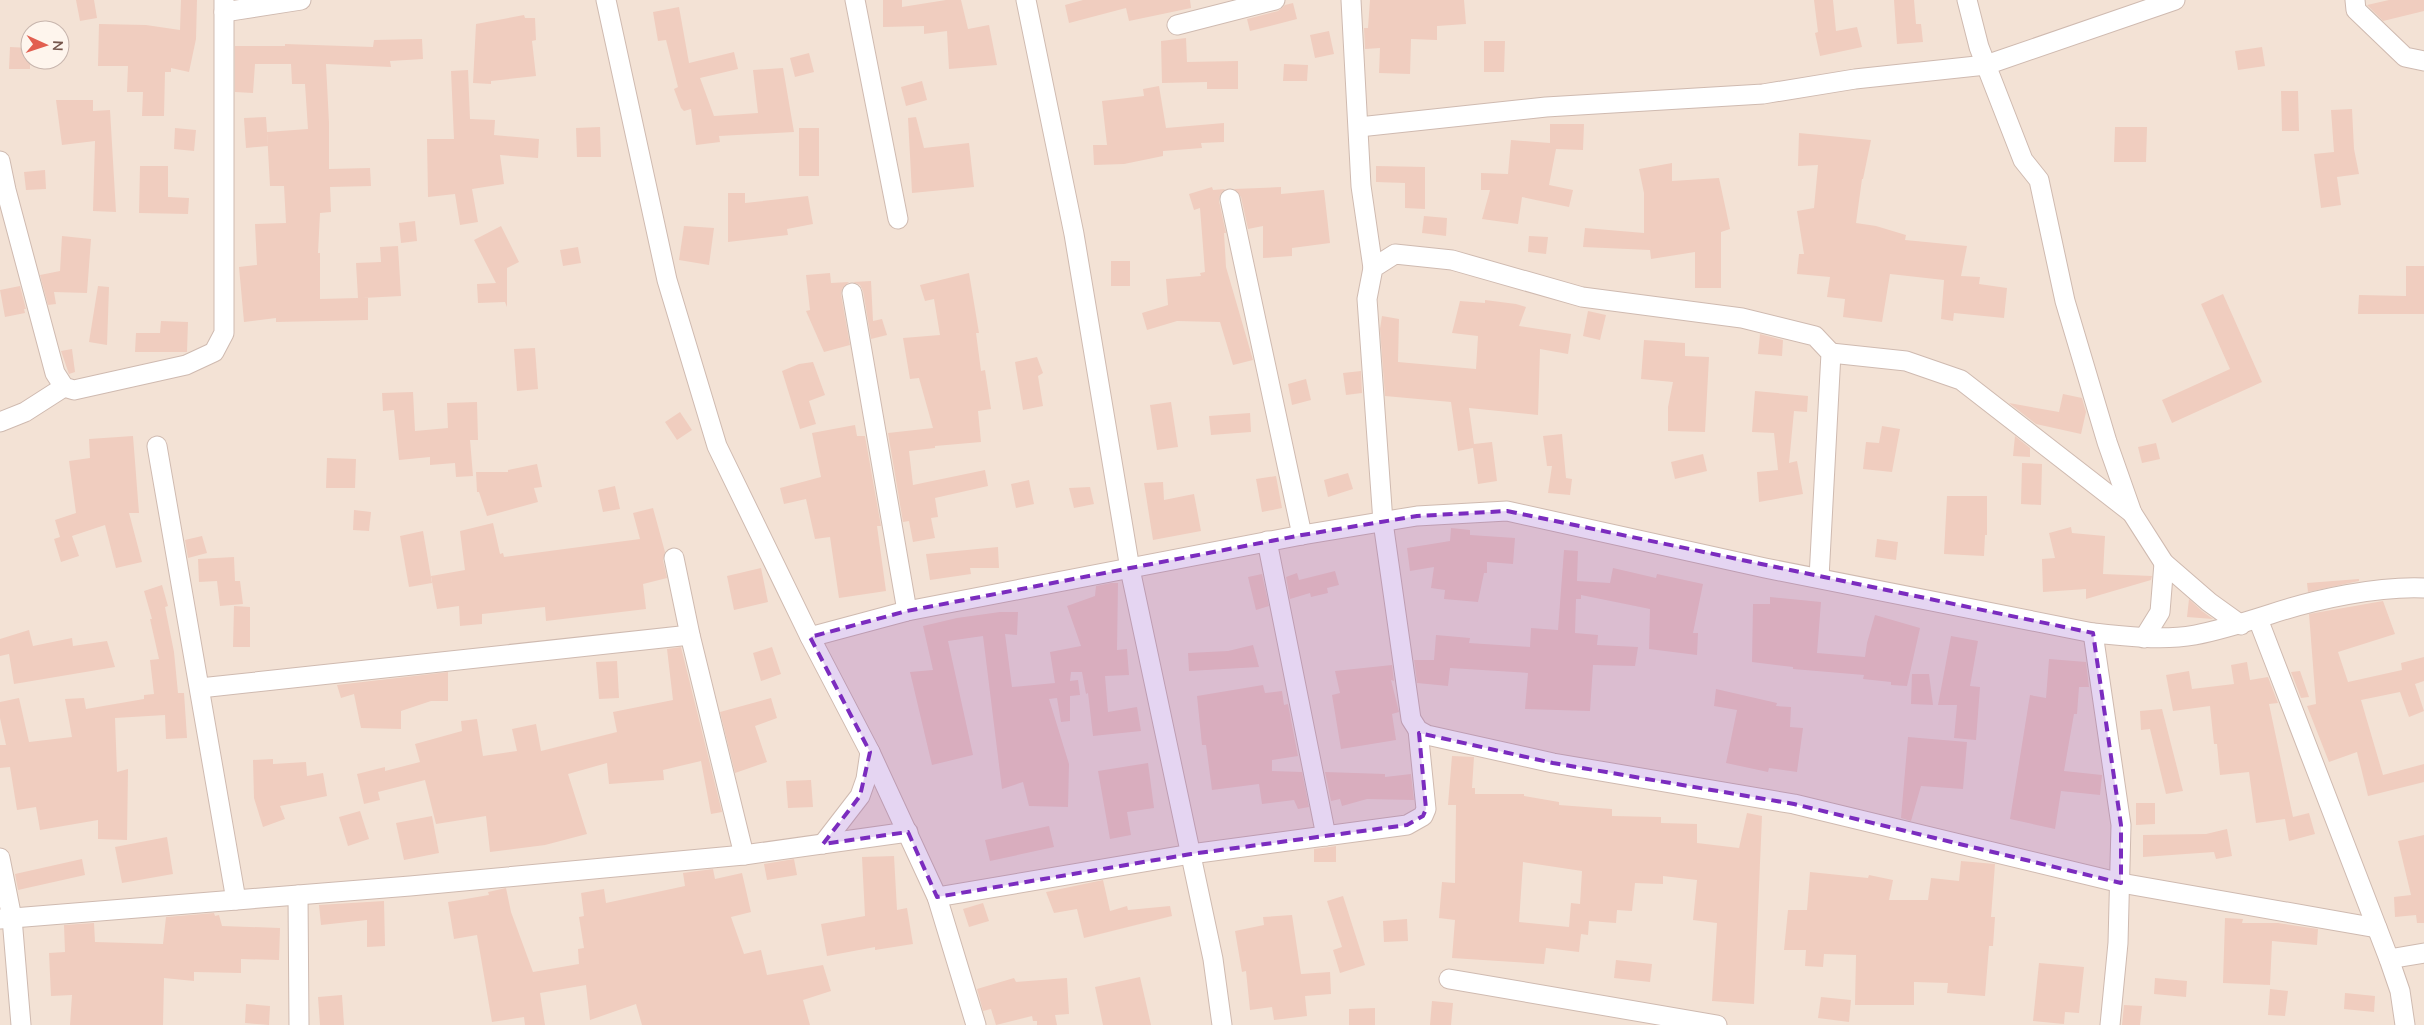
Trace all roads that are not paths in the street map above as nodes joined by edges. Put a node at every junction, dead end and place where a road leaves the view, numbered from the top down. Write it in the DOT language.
graph roads {
  1 [pos="301,0"];
  2 [pos="606,0"];
  3 [pos="855,0"];
  4 [pos="1026,0"];
  5 [pos="1274,0"];
  6 [pos="1351,0"];
  7 [pos="1967,0"];
  8 [pos="2176,0"];
  9 [pos="2354,0"];
  10 [pos="224,6"];
  11 [pos="1177,25"];
  12 [pos="2424,61"];
  13 [pos="1986,65"];
  14 [pos="1359,127"];
  15 [pos="0,161"];
  16 [pos="1230,199"];
  17 [pos="898,219"];
  18 [pos="1373,268"];
  19 [pos="852,293"];
  20 [pos="1831,353"];
  21 [pos="64,386"];
  22 [pos="0,422"];
  23 [pos="157,446"];
  24 [pos="2132,513"];
  25 [pos="1383,522"];
  26 [pos="1302,535"];
  27 [pos="1267,542"];
  28 [pos="674,558"];
  29 [pos="2164,563"];
  30 [pos="1130,568"];
  31 [pos="1819,578"];
  32 [pos="2424,588"];
  33 [pos="907,611"];
  34 [pos="2250,622"];
  35 [pos="2093,633"];
  36 [pos="690,635"];
  37 [pos="810,637"];
  38 [pos="2144,638"];
  39 [pos="200,688"];
  40 [pos="1418,730"];
  41 [pos="870,752"];
  42 [pos="908,832"];
  43 [pos="1326,836"];
  44 [pos="824,844"];
  45 [pos="1191,854"];
  46 [pos="744,855"];
  47 [pos="0,858"];
  48 [pos="2121,884"];
  49 [pos="298,895"];
  50 [pos="937,897"];
  51 [pos="236,900"];
  52 [pos="6,918"];
  53 [pos="2378,928"];
  54 [pos="2424,954"];
  55 [pos="2389,959"];
  56 [pos="1449,978"];
  57 [pos="21,1025"];
  58 [pos="298,1025"];
  59 [pos="976,1025"];
  60 [pos="1222,1025"];
  61 [pos="1717,1025"];
  62 [pos="2110,1025"];
  63 [pos="2405,1025"];
  1 -- 10 [label="street"];
  2 -- 37 [label="street"];
  3 -- 17 [label="street"];
  4 -- 30 [label="street"];
  5 -- 11 [label="street"];
  6 -- 14 [label="street"];
  7 -- 13 [label="street"];
  8 -- 13 [label="street"];
  9 -- 12 [label="street"];
  10 -- 21 [label="street"];
  13 -- 14 [label="street"];
  13 -- 24 [label="street"];
  14 -- 18 [label="street"];
  15 -- 21 [label="street"];
  16 -- 26 [label="street"];
  18 -- 20 [label="street"];
  18 -- 25 [label="street"];
  19 -- 33 [label="street"];
  20 -- 24 [label="street"];
  20 -- 31 [label="street"];
  21 -- 22 [label="street"];
  23 -- 39 [label="street"];
  24 -- 29 [label="street"];
  25 -- 26 [label="street"];
  25 -- 31 [label="street"];
  25 -- 40 [label="street"];
  26 -- 27 [label="street"];
  27 -- 30 [label="street"];
  27 -- 43 [label="street"];
  28 -- 36 [label="street"];
  29 -- 34 [label="street"];
  29 -- 38 [label="street"];
  30 -- 33 [label="street"];
  30 -- 45 [label="street"];
  31 -- 35 [label="street"];
  32 -- 34 [label="street"];
  33 -- 37 [label="street"];
  34 -- 38 [label="street"];
  34 -- 53 [label="street"];
  35 -- 38 [label="street"];
  35 -- 48 [label="street"];
  36 -- 39 [label="street"];
  36 -- 46 [label="street"];
  37 -- 41 [label="street"];
  39 -- 51 [label="street"];
  40 -- 43 [label="street"];
  40 -- 48 [label="street"];
  41 -- 42 [label="street"];
  41 -- 44 [label="street"];
  42 -- 44 [label="street"];
  42 -- 50 [label="street"];
  43 -- 45 [label="street"];
  44 -- 46 [label="street"];
  45 -- 50 [label="street"];
  45 -- 60 [label="street"];
  46 -- 49 [label="street"];
  47 -- 52 [label="street"];
  48 -- 53 [label="street"];
  48 -- 62 [label="street"];
  49 -- 51 [label="street"];
  49 -- 58 [label="street"];
  50 -- 59 [label="street"];
  51 -- 52 [label="street"];
  52 -- 57 [label="street"];
  53 -- 55 [label="street"];
  54 -- 55 [label="street"];
  55 -- 63 [label="street"];
  56 -- 61 [label="street"];
}
